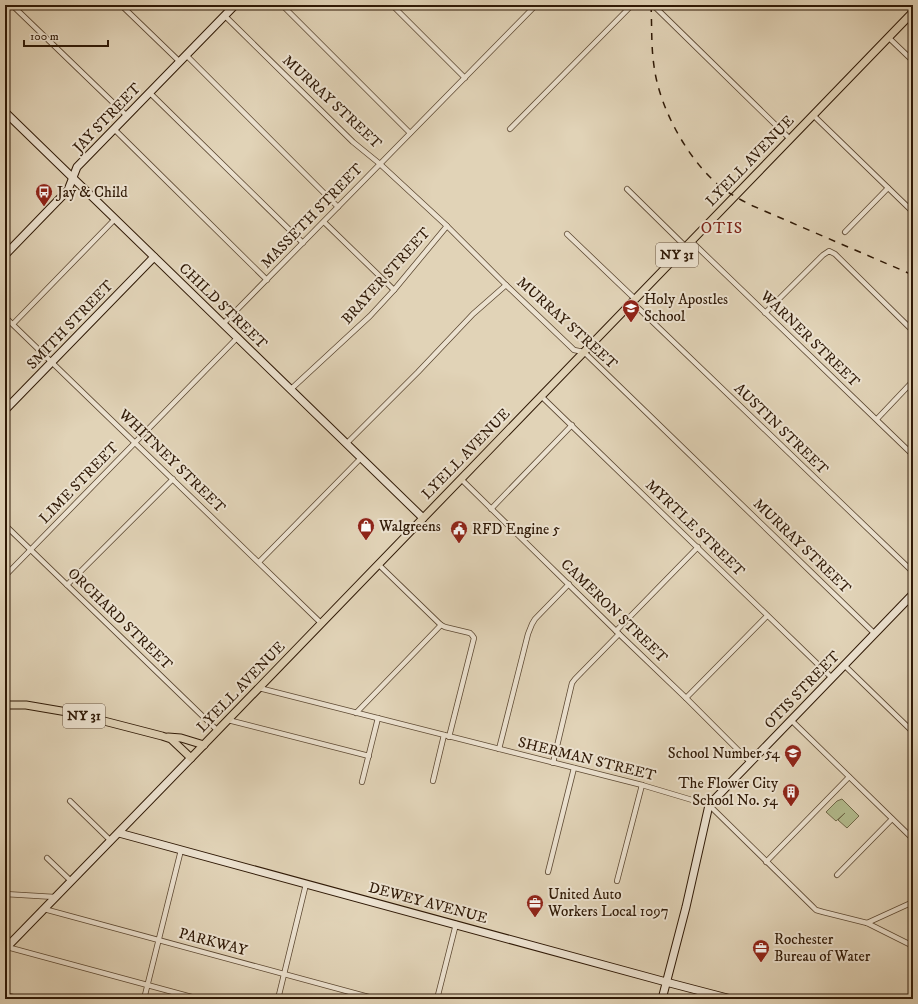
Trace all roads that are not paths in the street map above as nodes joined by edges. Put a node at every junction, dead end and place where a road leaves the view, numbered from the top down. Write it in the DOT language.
graph roads {
  1 [pos="12,5"];
  2 [pos="121,5"];
  3 [pos="235,5"];
  4 [pos="282,5"];
  5 [pos="392,5"];
  6 [pos="535,5"];
  7 [pos="632,5"];
  8 [pos="654,5"];
  9 [pos="913,12"];
  10 [pos="225,16"];
  11 [pos="888,37"];
  12 [pos="186,55"];
  13 [pos="913,60"];
  14 [pos="180,62"];
  15 [pos="465,78"];
  16 [pos="150,93"];
  17 [pos="5,113"];
  18 [pos="813,115"];
  19 [pos="127,116"];
  20 [pos="114,129"];
  21 [pos="510,129"];
  22 [pos="410,134"];
  23 [pos="790,138"];
  24 [pos="380,164"];
  25 [pos="73,178"];
  26 [pos="888,188"];
  27 [pos="627,189"];
  28 [pos="338,207"];
  29 [pos="913,212"];
  30 [pos="115,219"];
  31 [pos="324,222"];
  32 [pos="447,226"];
  33 [pos="845,232"];
  34 [pos="567,234"];
  35 [pos="303,243"];
  36 [pos="688,244"];
  37 [pos="5,255"];
  38 [pos="154,257"];
  39 [pos="267,280"];
  40 [pos="506,285"];
  41 [pos="394,290"];
  42 [pos="633,301"];
  43 [pos="765,313"];
  44 [pos="5,317"];
  45 [pos="13,324"];
  46 [pos="223,324"];
  47 [pos="913,331"];
  48 [pos="237,338"];
  49 [pos="584,352"];
  50 [pos="52,363"];
  51 [pos="913,381"];
  52 [pos="290,390"];
  53 [pos="541,396"];
  54 [pos="5,410"];
  55 [pos="877,419"];
  56 [pos="572,426"];
  57 [pos="135,443"];
  58 [pos="346,444"];
  59 [pos="913,455"];
  60 [pos="361,458"];
  61 [pos="173,479"];
  62 [pos="461,479"];
  63 [pos="492,509"];
  64 [pos="422,518"];
  65 [pos="5,525"];
  66 [pos="698,547"];
  67 [pos="31,550"];
  68 [pos="258,562"];
  69 [pos="378,564"];
  70 [pos="913,572"];
  71 [pos="5,576"];
  72 [pos="569,584"];
  73 [pos="67,585"];
  74 [pos="912,597"];
  75 [pos="767,616"];
  76 [pos="321,623"];
  77 [pos="441,625"];
  78 [pos="618,633"];
  79 [pos="875,634"];
  80 [pos="844,665"];
  81 [pos="832,678"];
  82 [pos="259,688"];
  83 [pos="686,698"];
  84 [pos="5,705"];
  85 [pos="356,713"];
  86 [pos="378,718"];
  87 [pos="228,720"];
  88 [pos="791,720"];
  89 [pos="218,731"];
  90 [pos="913,732"];
  91 [pos="162,736"];
  92 [pos="447,736"];
  93 [pos="204,745"];
  94 [pos="499,749"];
  95 [pos="369,756"];
  96 [pos="191,758"];
  97 [pos="750,762"];
  98 [pos="553,763"];
  99 [pos="574,768"];
  100 [pos="849,777"];
  101 [pos="433,781"];
  102 [pos="362,782"];
  103 [pos="642,785"];
  104 [pos="70,801"];
  105 [pos="709,805"];
  106 [pos="892,819"];
  107 [pos="118,833"];
  108 [pos="913,839"];
  109 [pos="111,841"];
  110 [pos="181,850"];
  111 [pos="46,858"];
  112 [pos="766,862"];
  113 [pos="548,872"];
  114 [pos="837,875"];
  115 [pos="71,881"];
  116 [pos="617,881"];
  117 [pos="306,884"];
  118 [pos="5,894"];
  119 [pos="55,897"];
  120 [pos="913,902"];
  121 [pos="44,909"];
  122 [pos="456,924"];
  123 [pos="867,924"];
  124 [pos="159,940"];
  125 [pos="913,946"];
  126 [pos="6,948"];
  127 [pos="285,974"];
  128 [pos="666,982"];
  129 [pos="148,985"];
  130 [pos="5,995"];
  131 [pos="18,999"];
  132 [pos="144,999"];
  133 [pos="199,999"];
  134 [pos="278,999"];
  135 [pos="376,999"];
  136 [pos="438,999"];
  137 [pos="662,999"];
  138 [pos="732,999"];
  1 -- 19 [label="street"];
  2 -- 14 [label="street"];
  3 -- 10 [label="street, JAY STREET"];
  4 -- 22 [label="street"];
  5 -- 15 [label="street"];
  6 -- 15 [label="street, MASSETH STREET"];
  7 -- 21 [label="street"];
  8 -- 23 [label="street"];
  9 -- 11 [label="main road, LYELL AVENUE / NY 31"];
  10 -- 12 [label="street, JAY STREET"];
  10 -- 24 [label="street, MURRAY STREET"];
  11 -- 13 [label="street"];
  11 -- 18 [label="main road, LYELL AVENUE / NY 31"];
  12 -- 14 [label="street, JAY STREET"];
  12 -- 28 [label="street"];
  14 -- 16 [label="street, JAY STREET"];
  15 -- 22 [label="street, MASSETH STREET"];
  16 -- 19 [label="street, JAY STREET"];
  16 -- 35 [label="street"];
  17 -- 25 [label="street, CHILD STREET"];
  18 -- 23 [label="main road, LYELL AVENUE / NY 31"];
  18 -- 26 [label="street"];
  19 -- 20 [label="street, JAY STREET"];
  20 -- 25 [label="street, JAY STREET"];
  20 -- 39 [label="street"];
  22 -- 24 [label="street, MASSETH STREET"];
  23 -- 36 [label="main road, LYELL AVENUE / NY 31"];
  24 -- 28 [label="street, MASSETH STREET"];
  24 -- 32 [label="street, MURRAY STREET"];
  25 -- 30 [label="street, CHILD STREET"];
  25 -- 37 [label="street, JAY STREET"];
  26 -- 29 [label="street"];
  26 -- 33 [label="street"];
  27 -- 36 [label="street, WARNER STREET"];
  28 -- 31 [label="street, MASSETH STREET"];
  30 -- 38 [label="street, CHILD STREET"];
  30 -- 45 [label="street"];
  31 -- 35 [label="street, MASSETH STREET"];
  31 -- 41 [label="street"];
  32 -- 40 [label="street, MURRAY STREET"];
  32 -- 41 [label="street, BRAYER STREET"];
  34 -- 42 [label="street, AUSTIN STREET"];
  35 -- 39 [label="street, MASSETH STREET"];
  36 -- 42 [label="main road, LYELL AVENUE / NY 31"];
  36 -- 43 [label="street, WARNER STREET"];
  38 -- 46 [label="street, CHILD STREET"];
  38 -- 50 [label="street, SMITH STREET"];
  39 -- 46 [label="street, MASSETH STREET"];
  40 -- 49 [label="street, MURRAY STREET"];
  40 -- 58 [label="street"];
  41 -- 52 [label="street, BRAYER STREET"];
  42 -- 49 [label="main road, LYELL AVENUE / NY 31"];
  42 -- 70 [label="street, AUSTIN STREET"];
  43 -- 47 [label="street"];
  43 -- 55 [label="street, WARNER STREET"];
  44 -- 45 [label="street, WHITNEY STREET"];
  45 -- 50 [label="street, WHITNEY STREET"];
  46 -- 48 [label="street, CHILD STREET"];
  48 -- 52 [label="street, CHILD STREET"];
  48 -- 57 [label="street, LIME STREET"];
  49 -- 53 [label="main road, LYELL AVENUE / NY 31"];
  49 -- 79 [label="street, MURRAY STREET"];
  50 -- 54 [label="street, SMITH STREET"];
  50 -- 57 [label="street, WHITNEY STREET"];
  51 -- 55 [label="street"];
  52 -- 58 [label="street, CHILD STREET"];
  53 -- 56 [label="street, MYRTLE STREET"];
  53 -- 62 [label="main road, LYELL AVENUE / NY 31"];
  55 -- 59 [label="street, WARNER STREET"];
  56 -- 63 [label="street"];
  56 -- 66 [label="street, MYRTLE STREET"];
  57 -- 61 [label="street, WHITNEY STREET"];
  57 -- 67 [label="street, LIME STREET"];
  58 -- 60 [label="street, CHILD STREET"];
  60 -- 64 [label="street, CHILD STREET"];
  60 -- 68 [label="street"];
  61 -- 68 [label="street, WHITNEY STREET"];
  61 -- 73 [label="street"];
  62 -- 63 [label="street, CAMERON STREET"];
  62 -- 64 [label="main road, LYELL AVENUE / NY 31"];
  63 -- 72 [label="street, CAMERON STREET"];
  64 -- 69 [label="main road, LYELL AVENUE / NY 31"];
  65 -- 67 [label="street, ORCHARD STREET"];
  66 -- 75 [label="street, MYRTLE STREET"];
  66 -- 78 [label="street"];
  67 -- 71 [label="street, LIME STREET"];
  67 -- 73 [label="street, ORCHARD STREET"];
  68 -- 76 [label="street, WHITNEY STREET"];
  69 -- 76 [label="main road, LYELL AVENUE / NY 31"];
  69 -- 77 [label="street"];
  72 -- 78 [label="street, CAMERON STREET"];
  72 -- 94 [label="street"];
  73 -- 89 [label="street, ORCHARD STREET"];
  74 -- 79 [label="street, OTIS STREET"];
  75 -- 81 [label="street, MYRTLE STREET"];
  75 -- 83 [label="street"];
  76 -- 82 [label="main road, LYELL AVENUE / NY 31"];
  77 -- 85 [label="street"];
  77 -- 92 [label="street"];
  78 -- 83 [label="street, CAMERON STREET"];
  78 -- 98 [label="street"];
  79 -- 80 [label="street, OTIS STREET"];
  80 -- 81 [label="street, OTIS STREET"];
  80 -- 90 [label="street"];
  81 -- 88 [label="street, OTIS STREET"];
  82 -- 85 [label="street, SHERMAN STREET"];
  82 -- 87 [label="main road, LYELL AVENUE / NY 31"];
  83 -- 97 [label="street, CAMERON STREET"];
  84 -- 91 [label="main road, NY 31"];
  85 -- 86 [label="street, SHERMAN STREET"];
  86 -- 92 [label="street, SHERMAN STREET"];
  86 -- 95 [label="street"];
  87 -- 89 [label="main road, LYELL AVENUE / NY 31"];
  87 -- 95 [label="street"];
  88 -- 97 [label="street, OTIS STREET"];
  88 -- 100 [label="street"];
  89 -- 93 [label="main road, LYELL AVENUE / NY 31"];
  91 -- 93 [label="main road, NY 31"];
  91 -- 96 [label="main road, NY 31"];
  92 -- 94 [label="street, SHERMAN STREET"];
  92 -- 101 [label="street"];
  93 -- 96 [label="main road, LYELL AVENUE / NY 31"];
  94 -- 98 [label="street, SHERMAN STREET"];
  95 -- 102 [label="street"];
  96 -- 107 [label="street, LYELL AVENUE"];
  97 -- 105 [label="street, OTIS STREET"];
  98 -- 99 [label="street, SHERMAN STREET"];
  99 -- 103 [label="street, SHERMAN STREET"];
  99 -- 113 [label="street"];
  100 -- 106 [label="street"];
  100 -- 112 [label="street"];
  103 -- 105 [label="street, SHERMAN STREET"];
  103 -- 116 [label="street"];
  104 -- 109 [label="street"];
  105 -- 112 [label="street, SHERMAN STREET"];
  105 -- 128 [label="street"];
  106 -- 108 [label="street"];
  106 -- 114 [label="street"];
  107 -- 109 [label="street, LYELL AVENUE"];
  107 -- 110 [label="street, DEWEY AVENUE"];
  109 -- 115 [label="street, LYELL AVENUE"];
  110 -- 117 [label="street, DEWEY AVENUE"];
  110 -- 124 [label="street"];
  111 -- 115 [label="street"];
  112 -- 123 [label="street, SHERMAN STREET"];
  115 -- 119 [label="street, LYELL AVENUE"];
  117 -- 122 [label="street, DEWEY AVENUE"];
  117 -- 127 [label="street"];
  118 -- 119 [label="street"];
  119 -- 121 [label="street, LYELL AVENUE"];
  120 -- 123 [label="street"];
  121 -- 124 [label="street, PARKWAY"];
  121 -- 126 [label="street, LYELL AVENUE"];
  122 -- 128 [label="street, DEWEY AVENUE"];
  122 -- 136 [label="street"];
  123 -- 125 [label="street, SHERMAN STREET"];
  124 -- 127 [label="street, PARKWAY"];
  124 -- 129 [label="street"];
  126 -- 129 [label="street"];
  127 -- 134 [label="street"];
  127 -- 135 [label="street, PARKWAY"];
  128 -- 137 [label="street"];
  128 -- 138 [label="street, DEWEY AVENUE"];
  129 -- 132 [label="street"];
  129 -- 133 [label="street"];
  130 -- 131 [label="street"];
}
